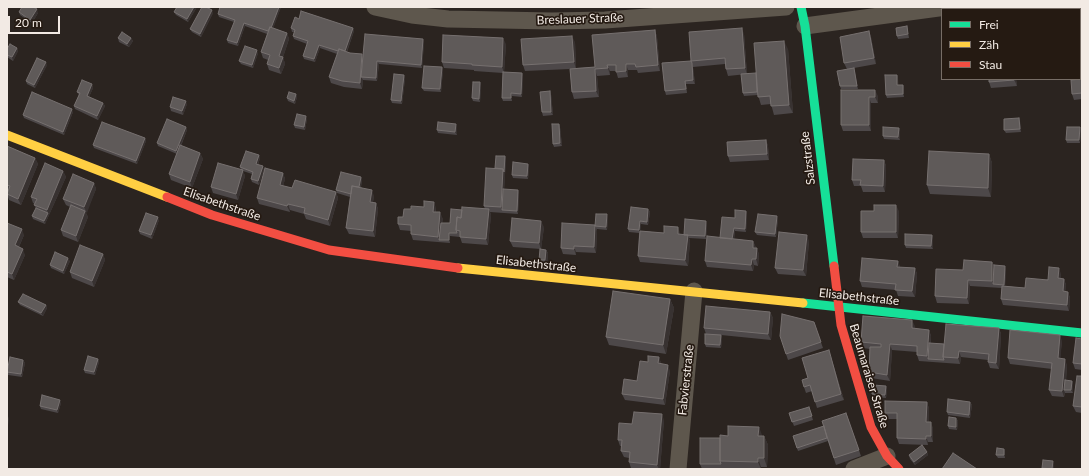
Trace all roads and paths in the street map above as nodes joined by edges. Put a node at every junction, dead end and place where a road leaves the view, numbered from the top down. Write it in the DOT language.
graph roads {
  1 [pos="375,7"];
  2 [pos="786,7"];
  3 [pos="801,7"];
  4 [pos="946,7"];
  5 [pos="805,26"];
  6 [pos="7,135"];
  7 [pos="694,291"];
  8 [pos="837,306"];
  9 [pos="1082,333"];
  10 [pos="887,456"];
  11 [pos="678,469"];
  12 [pos="854,469"];
  13 [pos="899,469"];
  1 -- 2 [label="street, Breslauer Straße"];
  3 -- 5 [label="street, Salzstraße"];
  4 -- 5 [label="street"];
  5 -- 8 [label="street, Salzstraße"];
  6 -- 7 [label="street, Elisabethstraße"];
  7 -- 8 [label="street, Elisabethstraße"];
  7 -- 11 [label="street, Fabvierstraße"];
  8 -- 9 [label="street, Elisabethstraße"];
  8 -- 10 [label="street, Beaumaraiser Straße"];
  10 -- 12 [label="street"];
  10 -- 13 [label="street, Beaumaraiser Straße"];
}
